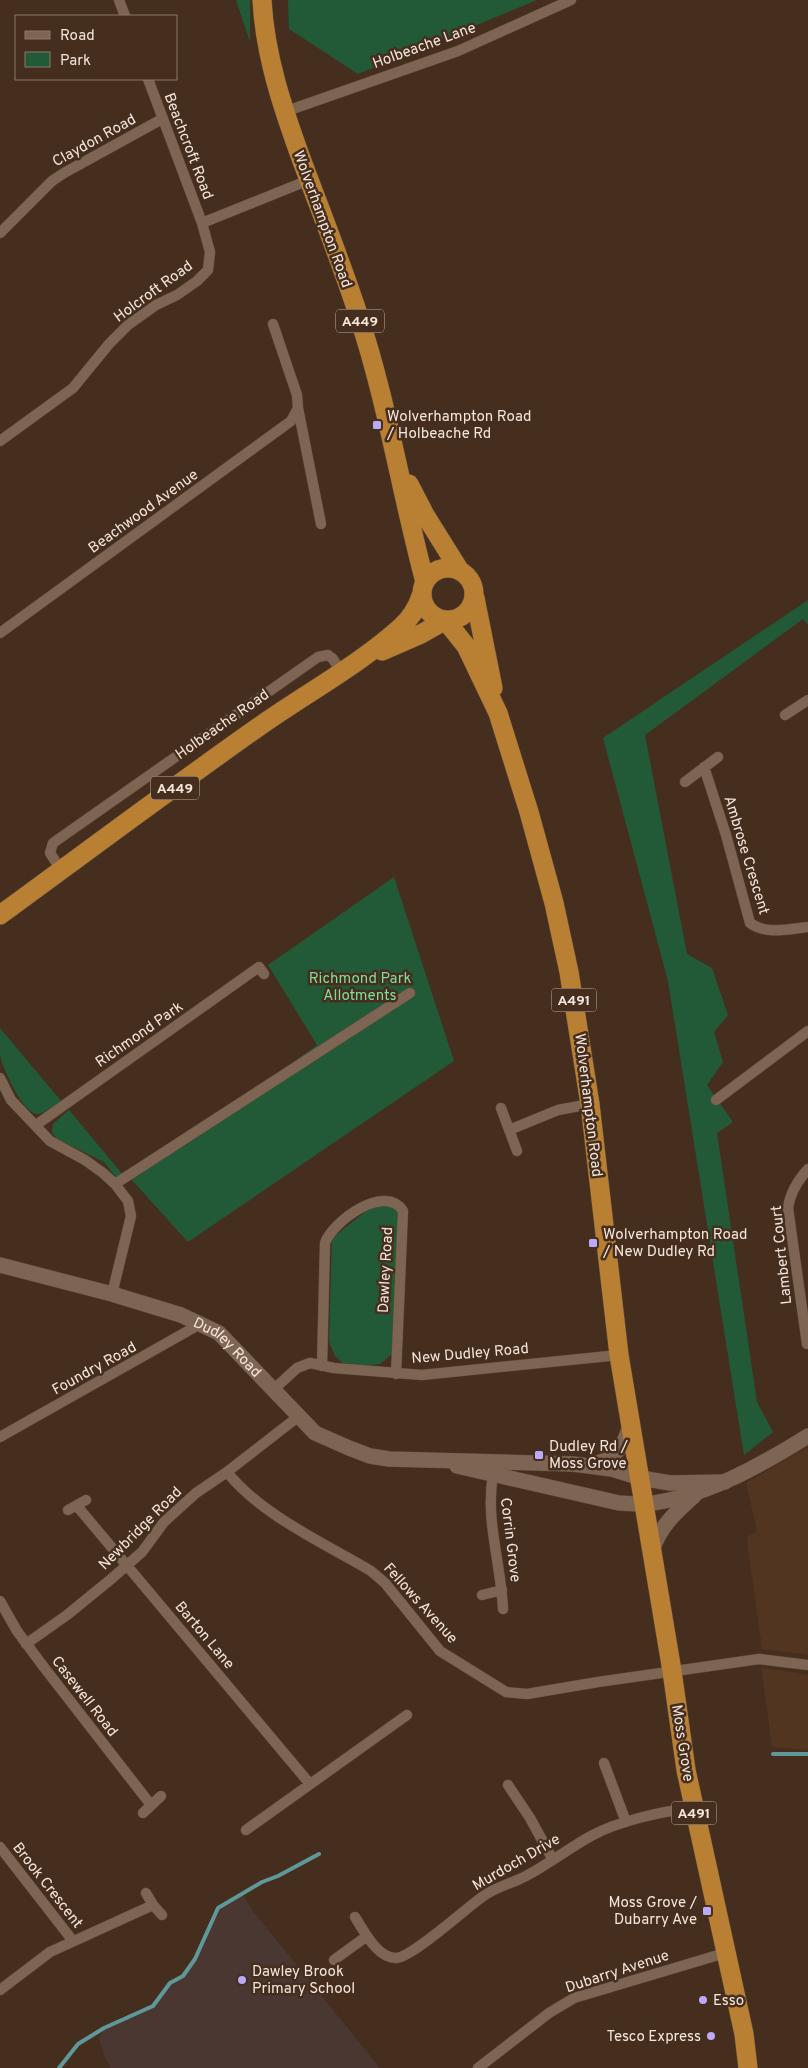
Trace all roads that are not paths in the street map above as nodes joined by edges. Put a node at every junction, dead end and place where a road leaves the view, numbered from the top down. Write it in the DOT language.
graph roads {
  1 [pos="119,0"];
  2 [pos="262,0"];
  3 [pos="571,0"];
  4 [pos="125,15"];
  5 [pos="148,80"];
  6 [pos="284,112"];
  7 [pos="162,119"];
  8 [pos="309,180"];
  9 [pos="202,223"];
  10 [pos="0,233"];
  11 [pos="208,262"];
  12 [pos="274,324"];
  13 [pos="298,408"];
  14 [pos="0,441"];
  15 [pos="398,465"];
  16 [pos="322,524"];
  17 [pos="460,571"];
  18 [pos="423,589"];
  19 [pos="475,598"];
  20 [pos="445,621"];
  21 [pos="0,633"];
  22 [pos="346,668"];
  23 [pos="807,703"];
  24 [pos="498,712"];
  25 [pos="785,715"];
  26 [pos="718,757"];
  27 [pos="704,768"];
  28 [pos="685,782"];
  29 [pos="61,870"];
  30 [pos="0,915"];
  31 [pos="808,927"];
  32 [pos="260,967"];
  33 [pos="410,993"];
  34 [pos="808,1031"];
  35 [pos="0,1078"];
  36 [pos="716,1100"];
  37 [pos="590,1104"];
  38 [pos="501,1108"];
  39 [pos="36,1125"];
  40 [pos="509,1130"];
  41 [pos="517,1151"];
  42 [pos="808,1169"];
  43 [pos="115,1184"];
  44 [pos="0,1265"];
  45 [pos="112,1294"];
  46 [pos="202,1323"];
  47 [pos="807,1344"];
  48 [pos="619,1355"];
  49 [pos="322,1366"];
  50 [pos="396,1374"];
  51 [pos="273,1390"];
  52 [pos="299,1416"];
  53 [pos="630,1425"];
  54 [pos="0,1436"];
  55 [pos="808,1436"];
  56 [pos="432,1459"];
  57 [pos="589,1466"];
  58 [pos="227,1472"];
  59 [pos="493,1475"];
  60 [pos="641,1478"];
  61 [pos="725,1482"];
  62 [pos="696,1494"];
  63 [pos="86,1500"];
  64 [pos="645,1504"];
  65 [pos="651,1552"];
  66 [pos="127,1565"];
  67 [pos="502,1590"];
  68 [pos="482,1595"];
  69 [pos="0,1601"];
  70 [pos="503,1609"];
  71 [pos="26,1644"];
  72 [pos="808,1665"];
  73 [pos="672,1671"];
  74 [pos="407,1715"];
  75 [pos="604,1763"];
  76 [pos="310,1784"];
  77 [pos="508,1785"];
  78 [pos="161,1796"];
  79 [pos="151,1805"];
  80 [pos="693,1808"];
  81 [pos="143,1813"];
  82 [pos="626,1822"];
  83 [pos="246,1830"];
  84 [pos="0,1847"];
  85 [pos="553,1860"];
  86 [pos="146,1893"];
  87 [pos="153,1905"];
  88 [pos="162,1915"];
  89 [pos="355,1917"];
  90 [pos="367,1936"];
  91 [pos="73,1941"];
  92 [pos="725,1953"];
  93 [pos="334,1960"];
  94 [pos="0,1990"];
  95 [pos="478,2068"];
  96 [pos="748,2068"];
  1 -- 4 [label="street"];
  2 -- 6 [label="highway, Wolverhampton Road / A449"];
  3 -- 6 [label="street, Holbeache Lane"];
  5 -- 7 [label="street, Beachcroft Road"];
  6 -- 8 [label="highway, Wolverhampton Road / A449"];
  7 -- 9 [label="street, Beachcroft Road"];
  7 -- 10 [label="street, Claydon Road"];
  8 -- 9 [label="street, Beachcroft Road"];
  8 -- 15 [label="highway, Wolverhampton Road / A449"];
  9 -- 11 [label="street, Beachcroft Road"];
  11 -- 14 [label="street, Holcroft Road"];
  12 -- 13 [label="street"];
  13 -- 16 [label="street"];
  13 -- 21 [label="street, Beachwood Avenue"];
  15 -- 17 [label="highway, Wolverhampton Road / A449"];
  15 -- 18 [label="highway, Wolverhampton Road / A449"];
  17 -- 18 [label="highway"];
  17 -- 19 [label="highway"];
  18 -- 20 [label="highway"];
  18 -- 22 [label="highway, Holbeache Road / A449"];
  19 -- 20 [label="highway"];
  19 -- 24 [label="highway, Wolverhampton Road / A491"];
  20 -- 22 [label="highway, Holbeache Road / A449"];
  20 -- 24 [label="highway, Wolverhampton Road / A491"];
  22 -- 29 [label="highway, Holbeache Road / A449"];
  22 -- 29 [label="street, Holbeache Road"];
  23 -- 25 [label="street"];
  24 -- 37 [label="highway, Wolverhampton Road / A491"];
  26 -- 27 [label="street"];
  27 -- 28 [label="street"];
  27 -- 31 [label="street, Ambrose Crescent"];
  29 -- 30 [label="highway, Holbeache Road / A449"];
  32 -- 39 [label="street, Richmond Park"];
  33 -- 43 [label="street"];
  34 -- 36 [label="street"];
  35 -- 39 [label="street"];
  37 -- 40 [label="street"];
  37 -- 48 [label="highway, Wolverhampton Road / A491"];
  38 -- 40 [label="street"];
  39 -- 43 [label="street"];
  40 -- 41 [label="street"];
  42 -- 47 [label="street, Lambert Court"];
  43 -- 45 [label="street"];
  44 -- 45 [label="main road, Dudley Road"];
  45 -- 46 [label="main road, Dudley Road"];
  46 -- 51 [label="main road, Dudley Road"];
  46 -- 54 [label="street, Foundry Road"];
  48 -- 50 [label="street, New Dudley Road"];
  48 -- 53 [label="highway, Wolverhampton Road / A491"];
  49 -- 50 [label="street, New Dudley Road"];
  49 -- 50 [label="street, Dawley Road"];
  49 -- 51 [label="street, New Dudley Road"];
  51 -- 52 [label="main road, Dudley Road"];
  52 -- 56 [label="main road, Dudley Road"];
  52 -- 58 [label="street, Newbridge Road"];
  53 -- 57 [label="main road"];
  53 -- 60 [label="highway, Wolverhampton Road / A491"];
  55 -- 61 [label="main road"];
  56 -- 57 [label="main road, Dudley Road"];
  56 -- 59 [label="main road, Dudley Road"];
  57 -- 60 [label="main road, Dudley Road"];
  58 -- 66 [label="street, Newbridge Road"];
  58 -- 73 [label="street, Fellows Avenue"];
  59 -- 64 [label="main road, Dudley Road"];
  59 -- 67 [label="street, Corrin Grove"];
  60 -- 61 [label="main road, Dudley Road"];
  60 -- 64 [label="highway, Wolverhampton Road / A491"];
  61 -- 62 [label="main road"];
  62 -- 64 [label="main road, Dudley Road"];
  62 -- 65 [label="main road"];
  63 -- 66 [label="street, Barton Lane"];
  64 -- 65 [label="highway, Moss Grove / A491"];
  65 -- 73 [label="highway, Moss Grove / A491"];
  66 -- 71 [label="street, Newbridge Road"];
  66 -- 76 [label="street, Barton Lane"];
  67 -- 68 [label="street"];
  67 -- 70 [label="street, Corrin Grove"];
  69 -- 71 [label="street, Casewell Road"];
  71 -- 79 [label="street, Casewell Road"];
  72 -- 73 [label="street, Fellows Avenue"];
  73 -- 80 [label="highway, Moss Grove / A491"];
  74 -- 76 [label="street"];
  75 -- 82 [label="street"];
  76 -- 83 [label="street"];
  77 -- 85 [label="street"];
  78 -- 79 [label="street"];
  79 -- 81 [label="street"];
  80 -- 82 [label="street, Murdoch Drive"];
  80 -- 92 [label="highway, Moss Grove / A491"];
  82 -- 85 [label="street, Murdoch Drive"];
  84 -- 91 [label="street, Brook Crescent"];
  85 -- 90 [label="street, Murdoch Drive"];
  86 -- 87 [label="street"];
  87 -- 88 [label="street"];
  87 -- 91 [label="street"];
  89 -- 90 [label="street, Murdoch Drive"];
  90 -- 93 [label="street"];
  91 -- 94 [label="street"];
  92 -- 95 [label="street, Dubarry Avenue"];
  92 -- 96 [label="highway, Moss Grove / A491"];
}
